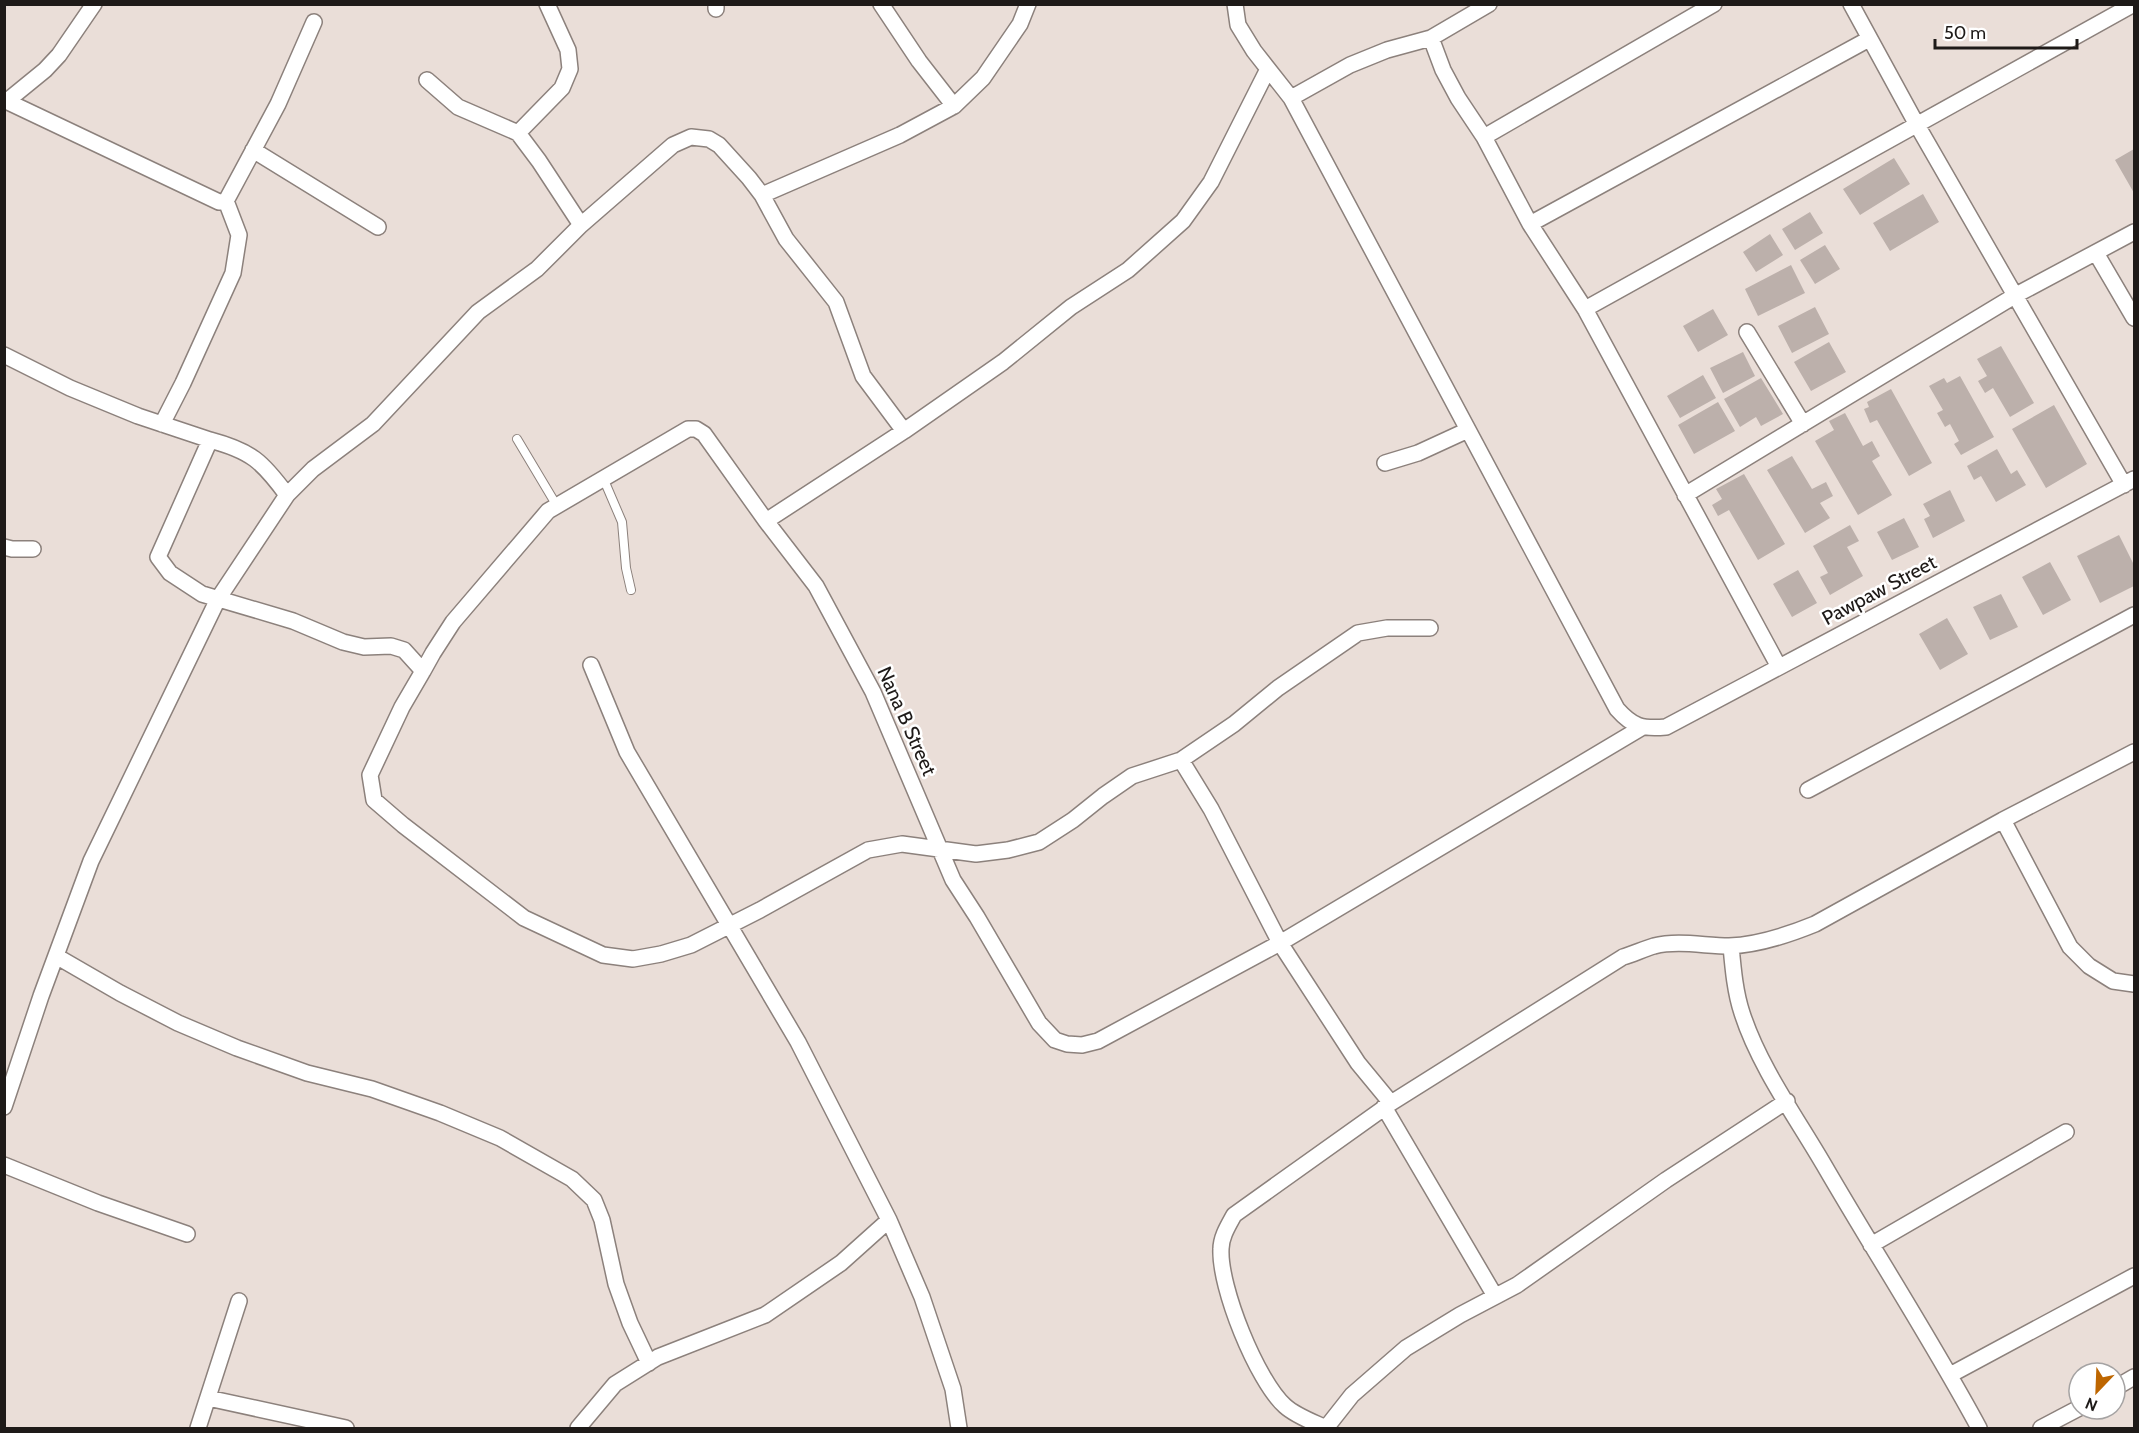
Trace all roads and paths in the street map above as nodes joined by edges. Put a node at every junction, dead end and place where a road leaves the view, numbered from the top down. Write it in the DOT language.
graph roads {
  1 [pos="94,4"];
  2 [pos="547,4"];
  3 [pos="881,4"];
  4 [pos="1028,4"];
  5 [pos="1235,4"];
  6 [pos="1489,4"];
  7 [pos="1714,4"];
  8 [pos="1851,4"];
  9 [pos="2124,7"];
  10 [pos="314,22"];
  11 [pos="1431,38"];
  12 [pos="1869,39"];
  13 [pos="1268,69"];
  14 [pos="427,80"];
  15 [pos="1291,98"];
  16 [pos="6,100"];
  17 [pos="954,106"];
  18 [pos="1917,125"];
  19 [pos="518,133"];
  20 [pos="1484,137"];
  21 [pos="253,150"];
  22 [pos="762,195"];
  23 [pos="226,201"];
  24 [pos="1530,224"];
  25 [pos="581,225"];
  26 [pos="378,227"];
  27 [pos="2134,232"];
  28 [pos="2096,253"];
  29 [pos="2016,295"];
  30 [pos="1586,309"];
  31 [pos="2134,318"];
  32 [pos="1747,332"];
  33 [pos="4,355"];
  34 [pos="162,424"];
  35 [pos="1803,424"];
  36 [pos="1468,430"];
  37 [pos="904,431"];
  38 [pos="517,439"];
  39 [pos="210,440"];
  40 [pos="1385,463"];
  41 [pos="604,480"];
  42 [pos="2129,482"];
  43 [pos="287,495"];
  44 [pos="1685,495"];
  45 [pos="557,506"];
  46 [pos="766,521"];
  47 [pos="4,547"];
  48 [pos="33,549"];
  49 [pos="631,591"];
  50 [pos="218,599"];
  51 [pos="2134,615"];
  52 [pos="1430,628"];
  53 [pos="591,665"];
  54 [pos="1779,667"];
  55 [pos="423,671"];
  56 [pos="1641,728"];
  57 [pos="2134,752"];
  58 [pos="1181,760"];
  59 [pos="1808,790"];
  60 [pos="2003,820"];
  61 [pos="942,851"];
  62 [pos="730,926"];
  63 [pos="1280,943"];
  64 [pos="1731,946"];
  65 [pos="56,956"];
  66 [pos="2134,984"];
  67 [pos="1786,1101"];
  68 [pos="1387,1105"];
  69 [pos="4,1107"];
  70 [pos="2066,1132"];
  71 [pos="4,1165"];
  72 [pos="889,1220"];
  73 [pos="187,1234"];
  74 [pos="1871,1245"];
  75 [pos="2134,1276"];
  76 [pos="1495,1296"];
  77 [pos="239,1301"];
  78 [pos="649,1363"];
  79 [pos="1950,1375"];
  80 [pos="208,1398"];
  81 [pos="2067,1414"];
  82 [pos="198,1428"];
  83 [pos="346,1428"];
  84 [pos="578,1428"];
  85 [pos="959,1428"];
  86 [pos="1326,1428"];
  87 [pos="1979,1428"];
  88 [pos="2041,1428"];
  1 -- 16 [label="street"];
  2 -- 19 [label="street"];
  3 -- 17 [label="street"];
  4 -- 17 [label="street"];
  5 -- 13 [label="street"];
  6 -- 11 [label="street"];
  7 -- 20 [label="street"];
  8 -- 12 [label="street"];
  9 -- 18 [label="street"];
  10 -- 21 [label="street"];
  11 -- 15 [label="street"];
  11 -- 20 [label="street"];
  12 -- 18 [label="street"];
  12 -- 24 [label="street"];
  13 -- 15 [label="street"];
  13 -- 37 [label="street"];
  14 -- 19 [label="street"];
  15 -- 36 [label="street"];
  16 -- 23 [label="street"];
  17 -- 22 [label="street"];
  18 -- 29 [label="street"];
  18 -- 30 [label="street"];
  19 -- 25 [label="street"];
  20 -- 24 [label="street"];
  21 -- 23 [label="street"];
  21 -- 26 [label="street"];
  22 -- 25 [label="street"];
  22 -- 37 [label="street"];
  23 -- 34 [label="street"];
  24 -- 30 [label="street"];
  25 -- 43 [label="street"];
  27 -- 28 [label="street"];
  28 -- 29 [label="street"];
  28 -- 31 [label="street"];
  29 -- 35 [label="street"];
  29 -- 42 [label="street"];
  30 -- 44 [label="street"];
  32 -- 35 [label="street"];
  33 -- 34 [label="street"];
  34 -- 39 [label="street"];
  35 -- 44 [label="street"];
  36 -- 40 [label="street"];
  36 -- 56 [label="street"];
  37 -- 46 [label="street"];
  38 -- 45 [label="lane"];
  39 -- 43 [label="street"];
  39 -- 50 [label="street"];
  41 -- 45 [label="street"];
  41 -- 46 [label="street, Nana B Street"];
  41 -- 49 [label="lane"];
  42 -- 54 [label="street, Pawpaw Street"];
  43 -- 50 [label="street"];
  44 -- 54 [label="street"];
  45 -- 55 [label="street"];
  46 -- 61 [label="street, Nana B Street"];
  47 -- 48 [label="street"];
  50 -- 55 [label="street"];
  50 -- 65 [label="street"];
  51 -- 59 [label="street"];
  52 -- 58 [label="street"];
  53 -- 62 [label="street"];
  54 -- 56 [label="street, Pawpaw Street"];
  55 -- 62 [label="street"];
  56 -- 63 [label="street"];
  57 -- 60 [label="street"];
  58 -- 61 [label="street"];
  58 -- 63 [label="street"];
  60 -- 64 [label="street"];
  60 -- 66 [label="street"];
  61 -- 62 [label="street"];
  61 -- 63 [label="street, Nana B Street"];
  62 -- 72 [label="street"];
  63 -- 68 [label="street"];
  64 -- 67 [label="street"];
  64 -- 68 [label="street"];
  65 -- 69 [label="street"];
  65 -- 78 [label="street"];
  67 -- 74 [label="street"];
  67 -- 76 [label="street"];
  68 -- 76 [label="street"];
  68 -- 86 [label="street"];
  70 -- 74 [label="street"];
  71 -- 73 [label="street"];
  72 -- 78 [label="street"];
  72 -- 85 [label="street"];
  74 -- 79 [label="street"];
  75 -- 79 [label="street"];
  76 -- 86 [label="street"];
  77 -- 80 [label="street"];
  78 -- 84 [label="street"];
  79 -- 87 [label="street"];
  80 -- 82 [label="street"];
  80 -- 83 [label="street"];
  81 -- 88 [label="street"];
}
